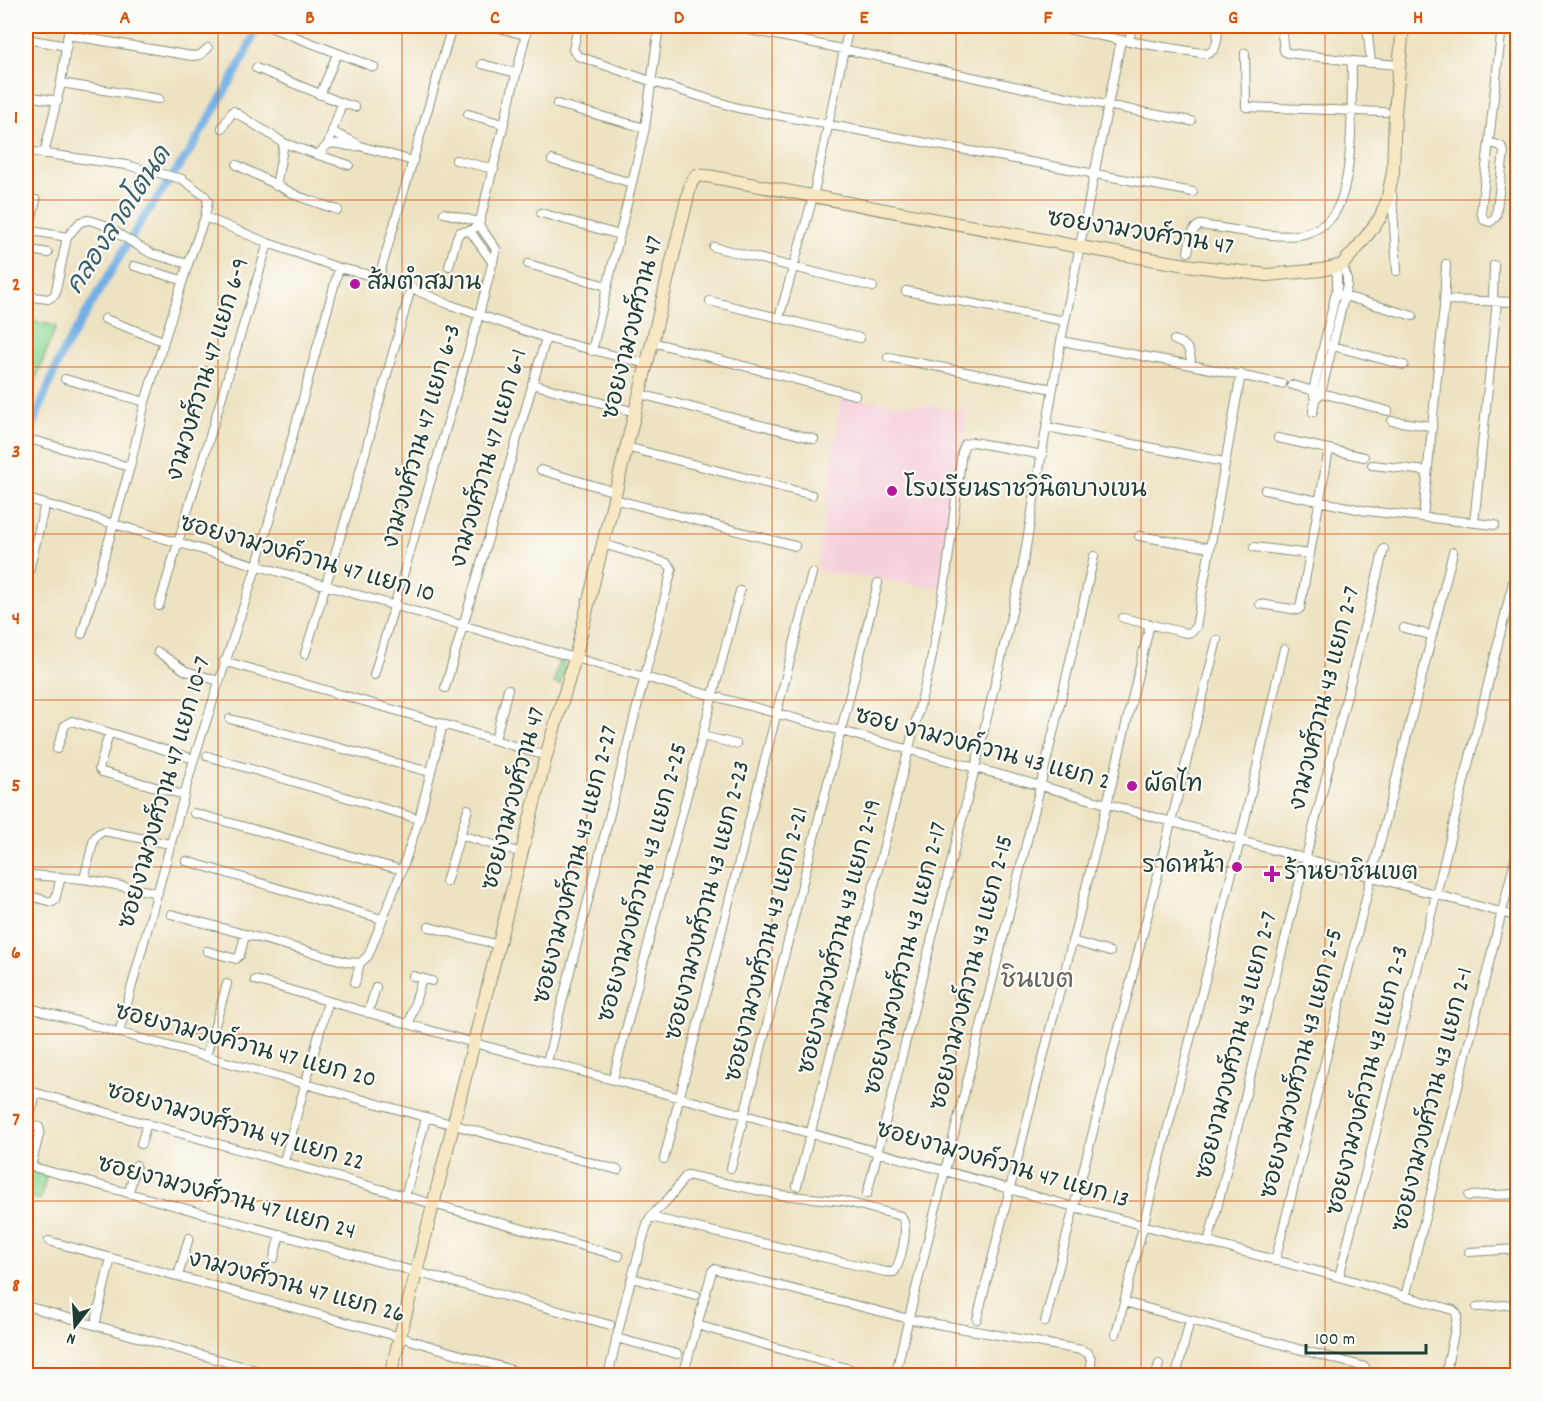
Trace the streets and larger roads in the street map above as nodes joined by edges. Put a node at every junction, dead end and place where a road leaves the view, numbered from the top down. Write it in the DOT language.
graph roads {
  1 [pos="69,26"];
  2 [pos="438,26"];
  3 [pos="492,26"];
  4 [pos="578,26"];
  5 [pos="650,26"];
  6 [pos="849,26"];
  7 [pos="1053,26"];
  8 [pos="1132,26"];
  9 [pos="1218,26"];
  10 [pos="1281,26"];
  11 [pos="1367,26"];
  12 [pos="1403,26"];
  13 [pos="1502,26"];
  14 [pos="451,27"];
  15 [pos="659,27"];
  16 [pos="272,28"];
  17 [pos="527,30"];
  18 [pos="750,30"];
  19 [pos="68,35"];
  20 [pos="26,39"];
  21 [pos="1125,41"];
  22 [pos="67,46"];
  23 [pos="208,48"];
  24 [pos="844,48"];
  25 [pos="1245,53"];
  26 [pos="337,54"];
  27 [pos="1352,61"];
  28 [pos="1371,63"];
  29 [pos="482,64"];
  30 [pos="1398,65"];
  31 [pos="374,67"];
  32 [pos="256,69"];
  33 [pos="516,73"];
  34 [pos="653,82"];
  35 [pos="61,83"];
  36 [pos="320,94"];
  37 [pos="26,96"];
  38 [pos="159,99"];
  39 [pos="58,101"];
  40 [pos="342,103"];
  41 [pos="557,104"];
  42 [pos="1107,106"];
  43 [pos="355,107"];
  44 [pos="1350,111"];
  45 [pos="1385,112"];
  46 [pos="468,114"];
  47 [pos="1191,121"];
  48 [pos="828,123"];
  49 [pos="503,124"];
  50 [pos="222,128"];
  51 [pos="645,128"];
  52 [pos="332,131"];
  53 [pos="1489,142"];
  54 [pos="284,143"];
  55 [pos="328,144"];
  56 [pos="360,146"];
  57 [pos="26,151"];
  58 [pos="44,154"];
  59 [pos="318,155"];
  60 [pos="456,160"];
  61 [pos="552,160"];
  62 [pos="413,161"];
  63 [pos="237,165"];
  64 [pos="349,165"];
  65 [pos="494,170"];
  66 [pos="1095,174"];
  67 [pos="632,183"];
  68 [pos="276,186"];
  69 [pos="1391,186"];
  70 [pos="1193,192"];
  71 [pos="813,197"];
  72 [pos="36,200"];
  73 [pos="338,210"];
  74 [pos="444,213"];
  75 [pos="541,213"];
  76 [pos="205,217"];
  77 [pos="479,223"];
  78 [pos="27,230"];
  79 [pos="470,231"];
  80 [pos="620,235"];
  81 [pos="68,237"];
  82 [pos="268,243"];
  83 [pos="714,247"];
  84 [pos="1080,247"];
  85 [pos="26,249"];
  86 [pos="1188,252"];
  87 [pos="48,253"];
  88 [pos="493,263"];
  89 [pos="188,264"];
  90 [pos="528,264"];
  91 [pos="1446,264"];
  92 [pos="1494,265"];
  93 [pos="134,266"];
  94 [pos="449,266"];
  95 [pos="1338,266"];
  96 [pos="792,267"];
  97 [pos="339,268"];
  98 [pos="1397,271"];
  99 [pos="379,277"];
  100 [pos="182,280"];
  101 [pos="607,286"];
  102 [pos="873,287"];
  103 [pos="411,288"];
  104 [pos="906,291"];
  105 [pos="1336,294"];
  106 [pos="26,296"];
  107 [pos="1345,296"];
  108 [pos="1444,300"];
  109 [pos="710,301"];
  110 [pos="1495,301"];
  111 [pos="1518,302"];
  112 [pos="479,315"];
  113 [pos="1413,316"];
  114 [pos="779,318"];
  115 [pos="105,319"];
  116 [pos="1065,321"];
  117 [pos="546,338"];
  118 [pos="860,338"];
  119 [pos="1174,340"];
  120 [pos="163,341"];
  121 [pos="1061,341"];
  122 [pos="652,342"];
  123 [pos="1329,345"];
  124 [pos="592,351"];
  125 [pos="888,357"];
  126 [pos="647,364"];
  127 [pos="1191,365"];
  128 [pos="1404,365"];
  129 [pos="1241,374"];
  130 [pos="65,379"];
  131 [pos="532,384"];
  132 [pos="1282,384"];
  133 [pos="1292,385"];
  134 [pos="1053,389"];
  135 [pos="640,394"];
  136 [pos="1316,394"];
  137 [pos="855,395"];
  138 [pos="144,402"];
  139 [pos="1388,411"];
  140 [pos="635,412"];
  141 [pos="1313,412"];
  142 [pos="1392,422"];
  143 [pos="1431,426"];
  144 [pos="1047,427"];
  145 [pos="1278,438"];
  146 [pos="814,439"];
  147 [pos="36,441"];
  148 [pos="627,447"];
  149 [pos="1329,449"];
  150 [pos="1042,455"];
  151 [pos="1364,457"];
  152 [pos="1224,462"];
  153 [pos="1372,465"];
  154 [pos="130,467"];
  155 [pos="541,470"];
  156 [pos="1427,471"];
  157 [pos="1265,490"];
  158 [pos="615,495"];
  159 [pos="812,495"];
  160 [pos="28,499"];
  161 [pos="1319,502"];
  162 [pos="45,504"];
  163 [pos="1423,517"];
  164 [pos="1474,523"];
  165 [pos="113,524"];
  166 [pos="1495,525"];
  167 [pos="1139,536"];
  168 [pos="178,542"];
  169 [pos="603,544"];
  170 [pos="795,546"];
  171 [pos="1254,547"];
  172 [pos="1210,548"];
  173 [pos="1384,549"];
  174 [pos="1453,552"];
  175 [pos="1310,554"];
  176 [pos="1094,556"];
  177 [pos="1518,562"];
  178 [pos="257,566"];
  179 [pos="29,571"];
  180 [pos="812,573"];
  181 [pos="878,583"];
  182 [pos="327,586"];
  183 [pos="740,591"];
  184 [pos="1260,604"];
  185 [pos="159,606"];
  186 [pos="394,606"];
  187 [pos="1123,618"];
  188 [pos="1150,624"];
  189 [pos="462,625"];
  190 [pos="1404,628"];
  191 [pos="82,634"];
  192 [pos="1430,635"];
  193 [pos="1217,640"];
  194 [pos="1284,649"];
  195 [pos="158,652"];
  196 [pos="304,654"];
  197 [pos="575,658"];
  198 [pos="224,661"];
  199 [pos="375,675"];
  200 [pos="644,677"];
  201 [pos="219,681"];
  202 [pos="445,688"];
  203 [pos="508,690"];
  204 [pos="712,696"];
  205 [pos="776,714"];
  206 [pos="230,719"];
  207 [pos="443,724"];
  208 [pos="842,732"];
  209 [pos="109,733"];
  210 [pos="702,736"];
  211 [pos="495,740"];
  212 [pos="736,744"];
  213 [pos="57,749"];
  214 [pos="908,750"];
  215 [pos="207,756"];
  216 [pos="546,756"];
  217 [pos="194,759"];
  218 [pos="975,768"];
  219 [pos="430,772"];
  220 [pos="1040,786"];
  221 [pos="184,795"];
  222 [pos="1107,804"];
  223 [pos="468,809"];
  224 [pos="194,813"];
  225 [pos="419,819"];
  226 [pos="1172,822"];
  227 [pos="460,835"];
  228 [pos="1240,841"];
  229 [pos="170,844"];
  230 [pos="1518,848"];
  231 [pos="522,853"];
  232 [pos="27,857"];
  233 [pos="1306,859"];
  234 [pos="186,861"];
  235 [pos="402,870"];
  236 [pos="1370,876"];
  237 [pos="62,877"];
  238 [pos="84,879"];
  239 [pos="446,882"];
  240 [pos="158,893"];
  241 [pos="26,895"];
  242 [pos="1436,895"];
  243 [pos="1501,912"];
  244 [pos="171,914"];
  245 [pos="1518,917"];
  246 [pos="382,919"];
  247 [pos="429,927"];
  248 [pos="245,935"];
  249 [pos="1072,941"];
  250 [pos="499,945"];
  251 [pos="207,951"];
  252 [pos="1110,952"];
  253 [pos="360,963"];
  254 [pos="255,980"];
  255 [pos="432,981"];
  256 [pos="355,983"];
  257 [pos="227,984"];
  258 [pos="376,987"];
  259 [pos="327,1002"];
  260 [pos="26,1007"];
  261 [pos="368,1013"];
  262 [pos="409,1024"];
  263 [pos="119,1033"];
  264 [pos="474,1043"];
  265 [pos="206,1056"];
  266 [pos="547,1062"];
  267 [pos="613,1079"];
  268 [pos="305,1084"];
  269 [pos="26,1090"];
  270 [pos="36,1093"];
  271 [pos="680,1098"];
  272 [pos="745,1115"];
  273 [pos="426,1118"];
  274 [pos="147,1123"];
  275 [pos="27,1124"];
  276 [pos="454,1125"];
  277 [pos="812,1134"];
  278 [pos="1518,1137"];
  279 [pos="141,1144"];
  280 [pos="879,1152"];
  281 [pos="1514,1152"];
  282 [pos="664,1159"];
  283 [pos="284,1161"];
  284 [pos="136,1165"];
  285 [pos="28,1166"];
  286 [pos="731,1168"];
  287 [pos="618,1170"];
  288 [pos="944,1170"];
  289 [pos="797,1186"];
  290 [pos="1010,1189"];
  291 [pos="129,1192"];
  292 [pos="867,1194"];
  293 [pos="1518,1194"];
  294 [pos="405,1197"];
  295 [pos="1469,1197"];
  296 [pos="434,1204"];
  297 [pos="1074,1207"];
  298 [pos="650,1216"];
  299 [pos="1143,1226"];
  300 [pos="280,1234"];
  301 [pos="189,1238"];
  302 [pos="49,1241"];
  303 [pos="1208,1243"];
  304 [pos="1518,1249"];
  305 [pos="1469,1252"];
  306 [pos="619,1256"];
  307 [pos="111,1258"];
  308 [pos="274,1258"];
  309 [pos="1275,1260"];
  310 [pos="417,1272"];
  311 [pos="178,1276"];
  312 [pos="1339,1277"];
  313 [pos="632,1278"];
  314 [pos="696,1294"];
  315 [pos="1405,1297"];
  316 [pos="1124,1302"];
  317 [pos="1518,1304"];
  318 [pos="26,1306"];
  319 [pos="1477,1306"];
  320 [pos="909,1319"];
  321 [pos="977,1319"];
  322 [pos="1190,1320"];
  323 [pos="1045,1322"];
  324 [pos="95,1325"];
  325 [pos="610,1325"];
  326 [pos="697,1325"];
  327 [pos="1116,1334"];
  328 [pos="400,1337"];
  329 [pos="616,1338"];
  330 [pos="677,1354"];
  331 [pos="1159,1364"];
  332 [pos="1365,1367"];
  333 [pos="277,1376"];
  334 [pos="390,1376"];
  335 [pos="532,1376"];
  336 [pos="608,1376"];
  337 [pos="683,1376"];
  338 [pos="874,1376"];
  339 [pos="895,1376"];
  340 [pos="1091,1376"];
  341 [pos="1156,1376"];
  342 [pos="1176,1376"];
  343 [pos="1446,1376"];
  1 -- 19 [label="street"];
  2 -- 14 [label="street"];
  3 -- 17 [label="street"];
  4 -- 34 [label="street"];
  5 -- 15 [label="street"];
  6 -- 24 [label="street"];
  7 -- 21 [label="street"];
  8 -- 21 [label="street, ซอยงามวงศ์วาน 43 แยก 2-17"];
  9 -- 21 [label="street"];
  10 -- 27 [label="street"];
  11 -- 28 [label="street"];
  12 -- 30 [label="street"];
  13 -- 53 [label="street"];
  14 -- 62 [label="street"];
  15 -- 34 [label="street"];
  16 -- 26 [label="street"];
  17 -- 33 [label="street"];
  18 -- 24 [label="street"];
  19 -- 22 [label="street"];
  19 -- 23 [label="street"];
  20 -- 22 [label="street"];
  21 -- 42 [label="street, ซอยงามวงศ์วาน 43 แยก 2-17"];
  22 -- 35 [label="street"];
  24 -- 42 [label="street"];
  24 -- 48 [label="street"];
  25 -- 44 [label="street"];
  26 -- 31 [label="street"];
  26 -- 36 [label="street"];
  27 -- 28 [label="street"];
  27 -- 44 [label="street"];
  28 -- 30 [label="street"];
  29 -- 33 [label="street"];
  30 -- 69 [label="street"];
  32 -- 36 [label="street"];
  33 -- 49 [label="street"];
  34 -- 48 [label="street"];
  34 -- 51 [label="street"];
  35 -- 38 [label="street"];
  35 -- 39 [label="street"];
  36 -- 40 [label="street"];
  37 -- 39 [label="street"];
  39 -- 58 [label="street"];
  40 -- 43 [label="street"];
  40 -- 52 [label="street"];
  41 -- 51 [label="street"];
  42 -- 47 [label="street"];
  42 -- 66 [label="street, ซอยงามวงศ์วาน 43 แยก 2-17"];
  44 -- 45 [label="street"];
  44 -- 86 [label="street"];
  46 -- 49 [label="street"];
  48 -- 66 [label="street"];
  48 -- 71 [label="street"];
  49 -- 65 [label="street"];
  50 -- 54 [label="street"];
  51 -- 67 [label="street"];
  52 -- 55 [label="street"];
  52 -- 56 [label="street"];
  53 -- 53 [label="street"];
  54 -- 59 [label="street"];
  54 -- 68 [label="street"];
  55 -- 56 [label="street"];
  55 -- 59 [label="street"];
  56 -- 62 [label="street"];
  57 -- 58 [label="street"];
  58 -- 76 [label="street"];
  59 -- 64 [label="street"];
  60 -- 65 [label="street"];
  61 -- 67 [label="street"];
  62 -- 99 [label="street"];
  63 -- 68 [label="street"];
  65 -- 77 [label="street"];
  66 -- 70 [label="street"];
  66 -- 84 [label="street, ซอยงามวงศ์วาน 43 แยก 2-17"];
  67 -- 80 [label="street"];
  68 -- 73 [label="street"];
  69 -- 95 [label="street"];
  69 -- 98 [label="street"];
  71 -- 84 [label="street, ซอยงามวงศ์วาน 47"];
  71 -- 96 [label="street"];
  71 -- 122 [label="street, ซอยงามวงศ์วาน 47"];
  72 -- 78 [label="street"];
  74 -- 77 [label="street"];
  75 -- 80 [label="street"];
  76 -- 82 [label="street"];
  76 -- 89 [label="street"];
  77 -- 79 [label="street"];
  77 -- 88 [label="street"];
  78 -- 81 [label="street"];
  79 -- 88 [label="street"];
  79 -- 94 [label="street"];
  80 -- 101 [label="street"];
  81 -- 89 [label="street"];
  81 -- 106 [label="street"];
  82 -- 97 [label="street"];
  82 -- 168 [label="street, งามวงศ์วาน 47 แยก 6-9"];
  83 -- 96 [label="street"];
  84 -- 95 [label="street, ซอยงามวงศ์วาน 47"];
  84 -- 116 [label="street, ซอยงามวงศ์วาน 43 แยก 2-17"];
  85 -- 87 [label="street"];
  88 -- 112 [label="street, งามวงศ์วาน 47 แยก 6-3"];
  89 -- 100 [label="street"];
  90 -- 101 [label="street"];
  91 -- 108 [label="street"];
  92 -- 110 [label="street"];
  93 -- 100 [label="street"];
  95 -- 105 [label="street"];
  95 -- 107 [label="street"];
  96 -- 102 [label="street"];
  96 -- 114 [label="street"];
  97 -- 99 [label="street"];
  97 -- 178 [label="street, ซอยงามวงศ์วาน 47 แยก 10-7"];
  99 -- 103 [label="street"];
  100 -- 120 [label="street"];
  101 -- 124 [label="street"];
  103 -- 112 [label="street"];
  103 -- 182 [label="street"];
  104 -- 116 [label="street"];
  105 -- 107 [label="street"];
  105 -- 123 [label="street"];
  107 -- 113 [label="street"];
  107 -- 123 [label="street"];
  108 -- 110 [label="street"];
  108 -- 143 [label="street"];
  109 -- 114 [label="street"];
  110 -- 111 [label="street"];
  110 -- 164 [label="street"];
  112 -- 117 [label="street"];
  112 -- 186 [label="street, งามวงศ์วาน 47 แยก 6-3"];
  114 -- 118 [label="street"];
  115 -- 120 [label="street"];
  116 -- 121 [label="street, ซอยงามวงศ์วาน 43 แยก 2-17"];
  117 -- 124 [label="street"];
  117 -- 131 [label="street, งามวงศ์วาน 47 แยก 6-1"];
  119 -- 127 [label="street"];
  120 -- 138 [label="street"];
  121 -- 127 [label="street"];
  121 -- 134 [label="street, ซอยงามวงศ์วาน 43 แยก 2-17"];
  122 -- 126 [label="street, ซอยงามวงศ์วาน 47"];
  122 -- 137 [label="street"];
  123 -- 128 [label="street"];
  123 -- 136 [label="street"];
  124 -- 126 [label="street"];
  125 -- 134 [label="street"];
  126 -- 135 [label="street, ซอยงามวงศ์วาน 47"];
  127 -- 129 [label="street"];
  129 -- 132 [label="street"];
  129 -- 152 [label="street"];
  130 -- 138 [label="street"];
  131 -- 140 [label="street"];
  131 -- 189 [label="street, งามวงศ์วาน 47 แยก 6-1"];
  133 -- 136 [label="street"];
  134 -- 144 [label="street, ซอยงามวงศ์วาน 43 แยก 2-17"];
  135 -- 140 [label="street, ซอยงามวงศ์วาน 47"];
  135 -- 146 [label="street"];
  136 -- 139 [label="street"];
  136 -- 141 [label="street"];
  138 -- 154 [label="street"];
  140 -- 148 [label="street, ซอยงามวงศ์วาน 47"];
  142 -- 143 [label="street"];
  143 -- 156 [label="street"];
  144 -- 150 [label="street, ซอยงามวงศ์วาน 43 แยก 2-17"];
  144 -- 152 [label="street"];
  145 -- 149 [label="street"];
  147 -- 154 [label="street"];
  148 -- 158 [label="street, ซอยงามวงศ์วาน 47"];
  148 -- 159 [label="street"];
  149 -- 151 [label="street"];
  149 -- 161 [label="street"];
  150 -- 214 [label="street, ซอยงามวงศ์วาน 43 แยก 2-19"];
  150 -- 218 [label="street, ซอยงามวงศ์วาน 43 แยก 2-17"];
  152 -- 172 [label="street"];
  153 -- 156 [label="street"];
  154 -- 165 [label="street"];
  155 -- 158 [label="street"];
  156 -- 163 [label="street"];
  157 -- 161 [label="street"];
  158 -- 169 [label="street, ซอยงามวงศ์วาน 47"];
  158 -- 170 [label="street"];
  160 -- 162 [label="street, ซอยงามวงค์วาน 47 แยก 10"];
  161 -- 163 [label="street"];
  161 -- 175 [label="street"];
  162 -- 165 [label="street, ซอยงามวงค์วาน 47 แยก 10"];
  162 -- 179 [label="street"];
  163 -- 164 [label="street"];
  164 -- 166 [label="street"];
  165 -- 168 [label="street, ซอยงามวงค์วาน 47 แยก 10"];
  165 -- 191 [label="street"];
  167 -- 172 [label="street"];
  168 -- 178 [label="street, ซอยงามวงค์วาน 47 แยก 10"];
  168 -- 185 [label="street, งามวงศ์วาน 47 แยก 6-9"];
  169 -- 197 [label="street, ซอยงามวงศ์วาน 47"];
  169 -- 200 [label="street, ซอยงามวงศ์วาน 43 แยก 2-27"];
  171 -- 175 [label="street"];
  172 -- 188 [label="street"];
  173 -- 233 [label="street, งามวงศ์วาน 43 แยก 2-7"];
  174 -- 192 [label="street, ซอยงามวงศ์วาน 43 แยก 2-5"];
  175 -- 184 [label="street"];
  176 -- 220 [label="street, ซอยงามวงค์วาน 43 แยก 2-15"];
  177 -- 242 [label="street, ซอยงามวงค์วาน 43 แยก 2-3"];
  178 -- 182 [label="street, ซอยงามวงค์วาน 47 แยก 10"];
  178 -- 198 [label="street, ซอยงามวงศ์วาน 47 แยก 10-7"];
  180 -- 205 [label="street, ซอยงามวงศ์วาน 43 แยก 2-23"];
  181 -- 208 [label="street, ซอยงามวงศ์วาน 43 แยก 2-21"];
  182 -- 186 [label="street, ซอยงามวงค์วาน 47 แยก 10"];
  182 -- 196 [label="street"];
  183 -- 204 [label="street, ซอยงามวงค์วาน 43 แยก 2-25"];
  186 -- 189 [label="street, ซอยงามวงค์วาน 47 แยก 10"];
  186 -- 199 [label="street, งามวงศ์วาน 47 แยก 6-3"];
  187 -- 188 [label="street"];
  188 -- 222 [label="street"];
  189 -- 197 [label="street, ซอยงามวงค์วาน 47 แยก 10"];
  189 -- 202 [label="street, งามวงศ์วาน 47 แยก 6-1"];
  190 -- 192 [label="street"];
  192 -- 236 [label="street, ซอยงามวงศ์วาน 43 แยก 2-5"];
  193 -- 226 [label="street"];
  194 -- 228 [label="street"];
  195 -- 201 [label="street"];
  197 -- 200 [label="street, ซอย งามวงค์วาน 43 แยก 2"];
  197 -- 216 [label="street, ซอยงามวงศ์วาน 47"];
  198 -- 201 [label="street, ซอยงามวงศ์วาน 47 แยก 10-7"];
  198 -- 207 [label="street"];
  200 -- 204 [label="street, ซอย งามวงค์วาน 43 แยก 2"];
  200 -- 266 [label="street, ซอยงามวงศ์วาน 43 แยก 2-27"];
  201 -- 217 [label="street, ซอยงามวงศ์วาน 47 แยก 10-7"];
  203 -- 211 [label="street"];
  204 -- 205 [label="street, ซอย งามวงค์วาน 43 แยก 2"];
  204 -- 210 [label="street, ซอยงามวงค์วาน 43 แยก 2-25"];
  205 -- 208 [label="street, ซอย งามวงค์วาน 43 แยก 2"];
  205 -- 271 [label="street, ซอยงามวงศ์วาน 43 แยก 2-23"];
  206 -- 219 [label="street"];
  207 -- 211 [label="street"];
  207 -- 219 [label="street"];
  208 -- 214 [label="street, ซอย งามวงค์วาน 43 แยก 2"];
  208 -- 272 [label="street, ซอยงามวงศ์วาน 43 แยก 2-21"];
  209 -- 213 [label="street"];
  209 -- 217 [label="street"];
  209 -- 221 [label="street"];
  210 -- 212 [label="street"];
  210 -- 267 [label="street, ซอยงามวงค์วาน 43 แยก 2-25"];
  211 -- 216 [label="street"];
  214 -- 218 [label="street, ซอย งามวงค์วาน 43 แยก 2"];
  214 -- 277 [label="street, ซอยงามวงศ์วาน 43 แยก 2-19"];
  215 -- 225 [label="street"];
  216 -- 231 [label="street, ซอยงามวงศ์วาน 47"];
  217 -- 221 [label="street, ซอยงามวงศ์วาน 47 แยก 10-7"];
  218 -- 220 [label="street, ซอย งามวงค์วาน 43 แยก 2"];
  218 -- 280 [label="street, ซอยงามวงศ์วาน 43 แยก 2-17"];
  219 -- 225 [label="street"];
  220 -- 222 [label="street, ซอย งามวงค์วาน 43 แยก 2"];
  220 -- 288 [label="street, ซอยงามวงค์วาน 43 แยก 2-15"];
  221 -- 229 [label="street, ซอยงามวงศ์วาน 47 แยก 10-7"];
  222 -- 226 [label="street, ซอย งามวงค์วาน 43 แยก 2"];
  222 -- 249 [label="street"];
  223 -- 227 [label="street"];
  224 -- 235 [label="street"];
  225 -- 235 [label="street"];
  226 -- 228 [label="street, ซอย งามวงค์วาน 43 แยก 2"];
  226 -- 297 [label="street"];
  227 -- 231 [label="street"];
  227 -- 239 [label="street"];
  228 -- 233 [label="street, ซอย งามวงค์วาน 43 แยก 2"];
  228 -- 299 [label="street"];
  229 -- 238 [label="street"];
  229 -- 240 [label="street, ซอยงามวงศ์วาน 47 แยก 10-7"];
  230 -- 243 [label="street, ซอยงามวงศ์วาน 43 แยก 2-1"];
  231 -- 250 [label="street, ซอยงามวงศ์วาน 47"];
  232 -- 237 [label="street"];
  233 -- 236 [label="street, ซอย งามวงค์วาน 43 แยก 2"];
  233 -- 303 [label="street, ซอยงามวงศ์วาน 43 แยก 2-7"];
  234 -- 246 [label="street"];
  235 -- 246 [label="street"];
  236 -- 242 [label="street, ซอย งามวงค์วาน 43 แยก 2"];
  236 -- 309 [label="street, ซอยงามวงศ์วาน 43 แยก 2-5"];
  237 -- 238 [label="street"];
  237 -- 241 [label="street"];
  238 -- 240 [label="street"];
  240 -- 263 [label="street, ซอยงามวงศ์วาน 47 แยก 10-7"];
  242 -- 243 [label="street, ซอย งามวงค์วาน 43 แยก 2"];
  242 -- 312 [label="street, ซอยงามวงค์วาน 43 แยก 2-3"];
  243 -- 245 [label="street, ซอย งามวงค์วาน 43 แยก 2"];
  243 -- 315 [label="street, ซอยงามวงศ์วาน 43 แยก 2-1"];
  244 -- 248 [label="street"];
  246 -- 253 [label="street"];
  247 -- 250 [label="street"];
  248 -- 251 [label="street"];
  248 -- 253 [label="street"];
  249 -- 252 [label="street"];
  249 -- 290 [label="street"];
  250 -- 264 [label="street, ซอยงามวงศ์วาน 47"];
  253 -- 256 [label="street"];
  254 -- 259 [label="street, ซอยงามวงค์วาน 47 แยก 13"];
  255 -- 262 [label="street"];
  257 -- 265 [label="street"];
  258 -- 261 [label="street"];
  259 -- 261 [label="street, ซอยงามวงค์วาน 47 แยก 13"];
  259 -- 268 [label="street"];
  260 -- 263 [label="street, ซอยงามวงค์วาน 47 แยก 20"];
  261 -- 262 [label="street, ซอยงามวงค์วาน 47 แยก 13"];
  262 -- 264 [label="street, ซอยงามวงค์วาน 47 แยก 13"];
  263 -- 265 [label="street, ซอยงามวงค์วาน 47 แยก 20"];
  264 -- 266 [label="street, ซอยงามวงค์วาน 47 แยก 13"];
  264 -- 276 [label="street, ซอยงามวงศ์วาน 47"];
  265 -- 268 [label="street, ซอยงามวงค์วาน 47 แยก 20"];
  266 -- 267 [label="street, ซอยงามวงค์วาน 47 แยก 13"];
  267 -- 271 [label="street, ซอยงามวงค์วาน 47 แยก 13"];
  268 -- 273 [label="street, ซอยงามวงค์วาน 47 แยก 20"];
  268 -- 283 [label="street"];
  269 -- 270 [label="street, ซอยงามวงศ์วาน 47 แยก 22"];
  270 -- 274 [label="street, ซอยงามวงศ์วาน 47 แยก 22"];
  270 -- 275 [label="street"];
  271 -- 272 [label="street, ซอยงามวงค์วาน 47 แยก 13"];
  271 -- 282 [label="street, ซอยงามวงศ์วาน 43 แยก 2-23"];
  272 -- 277 [label="street, ซอยงามวงค์วาน 47 แยก 13"];
  272 -- 286 [label="street, ซอยงามวงศ์วาน 43 แยก 2-21"];
  273 -- 276 [label="street, ซอยงามวงค์วาน 47 แยก 20"];
  273 -- 294 [label="street"];
  274 -- 279 [label="street"];
  274 -- 283 [label="street, ซอยงามวงศ์วาน 47 แยก 22"];
  275 -- 285 [label="street"];
  276 -- 287 [label="street, ซอยงามวงค์วาน 47 แยก 20"];
  276 -- 296 [label="street, ซอยงามวงศ์วาน 47"];
  277 -- 280 [label="street, ซอยงามวงค์วาน 47 แยก 13"];
  277 -- 289 [label="street, ซอยงามวงศ์วาน 43 แยก 2-19"];
  278 -- 281 [label="street"];
  280 -- 288 [label="street, ซอยงามวงค์วาน 47 แยก 13"];
  280 -- 292 [label="street, ซอยงามวงศ์วาน 43 แยก 2-17"];
  283 -- 294 [label="street, ซอยงามวงศ์วาน 47 แยก 22"];
  284 -- 291 [label="street"];
  285 -- 291 [label="street, ซอยงามวงศ์วาน 47 แยก 24"];
  288 -- 290 [label="street, ซอยงามวงค์วาน 47 แยก 13"];
  288 -- 320 [label="street, ซอยงามวงค์วาน 43 แยก 2-15"];
  290 -- 297 [label="street, ซอยงามวงค์วาน 47 แยก 13"];
  290 -- 321 [label="street"];
  291 -- 300 [label="street, ซอยงามวงศ์วาน 47 แยก 24"];
  293 -- 295 [label="street"];
  294 -- 296 [label="street, ซอยงามวงศ์วาน 47 แยก 22"];
  296 -- 306 [label="street, ซอยงามวงศ์วาน 47 แยก 22"];
  296 -- 310 [label="street, ซอยงามวงศ์วาน 47"];
  297 -- 299 [label="street, ซอยงามวงค์วาน 47 แยก 13"];
  297 -- 323 [label="street"];
  298 -- 298 [label="street"];
  298 -- 313 [label="street"];
  299 -- 303 [label="street, ซอยงามวงค์วาน 47 แยก 13"];
  299 -- 316 [label="street"];
  300 -- 308 [label="street"];
  300 -- 310 [label="street, ซอยงามวงศ์วาน 47 แยก 24"];
  301 -- 311 [label="street"];
  302 -- 307 [label="street, งามวงศ์วาน 47 แยก 26"];
  303 -- 309 [label="street, ซอยงามวงค์วาน 47 แยก 13"];
  304 -- 305 [label="street"];
  307 -- 311 [label="street, งามวงศ์วาน 47 แยก 26"];
  307 -- 324 [label="street"];
  309 -- 312 [label="street, ซอยงามวงค์วาน 47 แยก 13"];
  310 -- 325 [label="street, ซอยงามวงศ์วาน 47 แยก 24"];
  310 -- 328 [label="street, ซอยงามวงศ์วาน 47"];
  311 -- 328 [label="street, งามวงศ์วาน 47 แยก 26"];
  312 -- 315 [label="street, ซอยงามวงค์วาน 47 แยก 13"];
  313 -- 314 [label="street"];
  313 -- 329 [label="street"];
  315 -- 343 [label="street, ซอยงามวงค์วาน 47 แยก 13"];
  316 -- 322 [label="street"];
  316 -- 327 [label="street"];
  317 -- 319 [label="street"];
  318 -- 324 [label="street"];
  320 -- 326 [label="street"];
  320 -- 339 [label="street, ซอยงามวงค์วาน 43 แยก 2-15"];
  320 -- 340 [label="street"];
  322 -- 332 [label="street"];
  322 -- 342 [label="street"];
  324 -- 333 [label="street"];
  326 -- 337 [label="street"];
  326 -- 338 [label="street"];
  328 -- 334 [label="street, ซอยงามวงศ์วาน 47"];
  328 -- 335 [label="street, งามวงศ์วาน 47 แยก 26"];
  329 -- 330 [label="street"];
  329 -- 336 [label="street"];
  331 -- 341 [label="street"];
}
